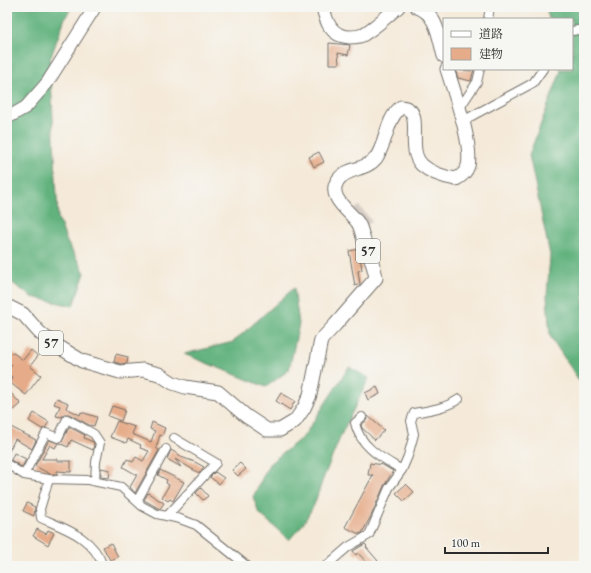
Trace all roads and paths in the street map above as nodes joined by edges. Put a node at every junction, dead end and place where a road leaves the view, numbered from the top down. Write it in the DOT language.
graph roads {
  1 [pos="95,7"];
  2 [pos="323,7"];
  3 [pos="398,7"];
  4 [pos="417,7"];
  5 [pos="490,7"];
  6 [pos="488,18"];
  7 [pos="584,29"];
  8 [pos="573,31"];
  9 [pos="443,53"];
  10 [pos="448,70"];
  11 [pos="480,70"];
  12 [pos="542,70"];
  13 [pos="459,109"];
  14 [pos="7,118"];
  15 [pos="463,125"];
  16 [pos="7,307"];
  17 [pos="459,399"];
  18 [pos="362,417"];
  19 [pos="174,438"];
  20 [pos="166,450"];
  21 [pos="7,464"];
  22 [pos="402,470"];
  23 [pos="24,474"];
  24 [pos="49,479"];
  25 [pos="95,481"];
  26 [pos="137,501"];
  27 [pos="167,516"];
  28 [pos="103,566"];
  29 [pos="246,566"];
  30 [pos="326,566"];
  1 -- 14 [label="street"];
  2 -- 3 [label="main road"];
  4 -- 9 [label="main road"];
  5 -- 6 [label="street"];
  7 -- 8 [label="street"];
  10 -- 13 [label="main road, 57"];
  11 -- 13 [label="street"];
  12 -- 15 [label="street"];
  13 -- 15 [label="main road, 57"];
  15 -- 16 [label="main road, 57"];
  17 -- 22 [label="street"];
  18 -- 22 [label="street"];
  19 -- 27 [label="street"];
  20 -- 26 [label="street"];
  21 -- 23 [label="street"];
  22 -- 30 [label="street"];
  23 -- 24 [label="street"];
  23 -- 25 [label="street"];
  24 -- 25 [label="street"];
  24 -- 28 [label="street"];
  25 -- 26 [label="street"];
  26 -- 27 [label="street"];
  27 -- 29 [label="street"];
}
